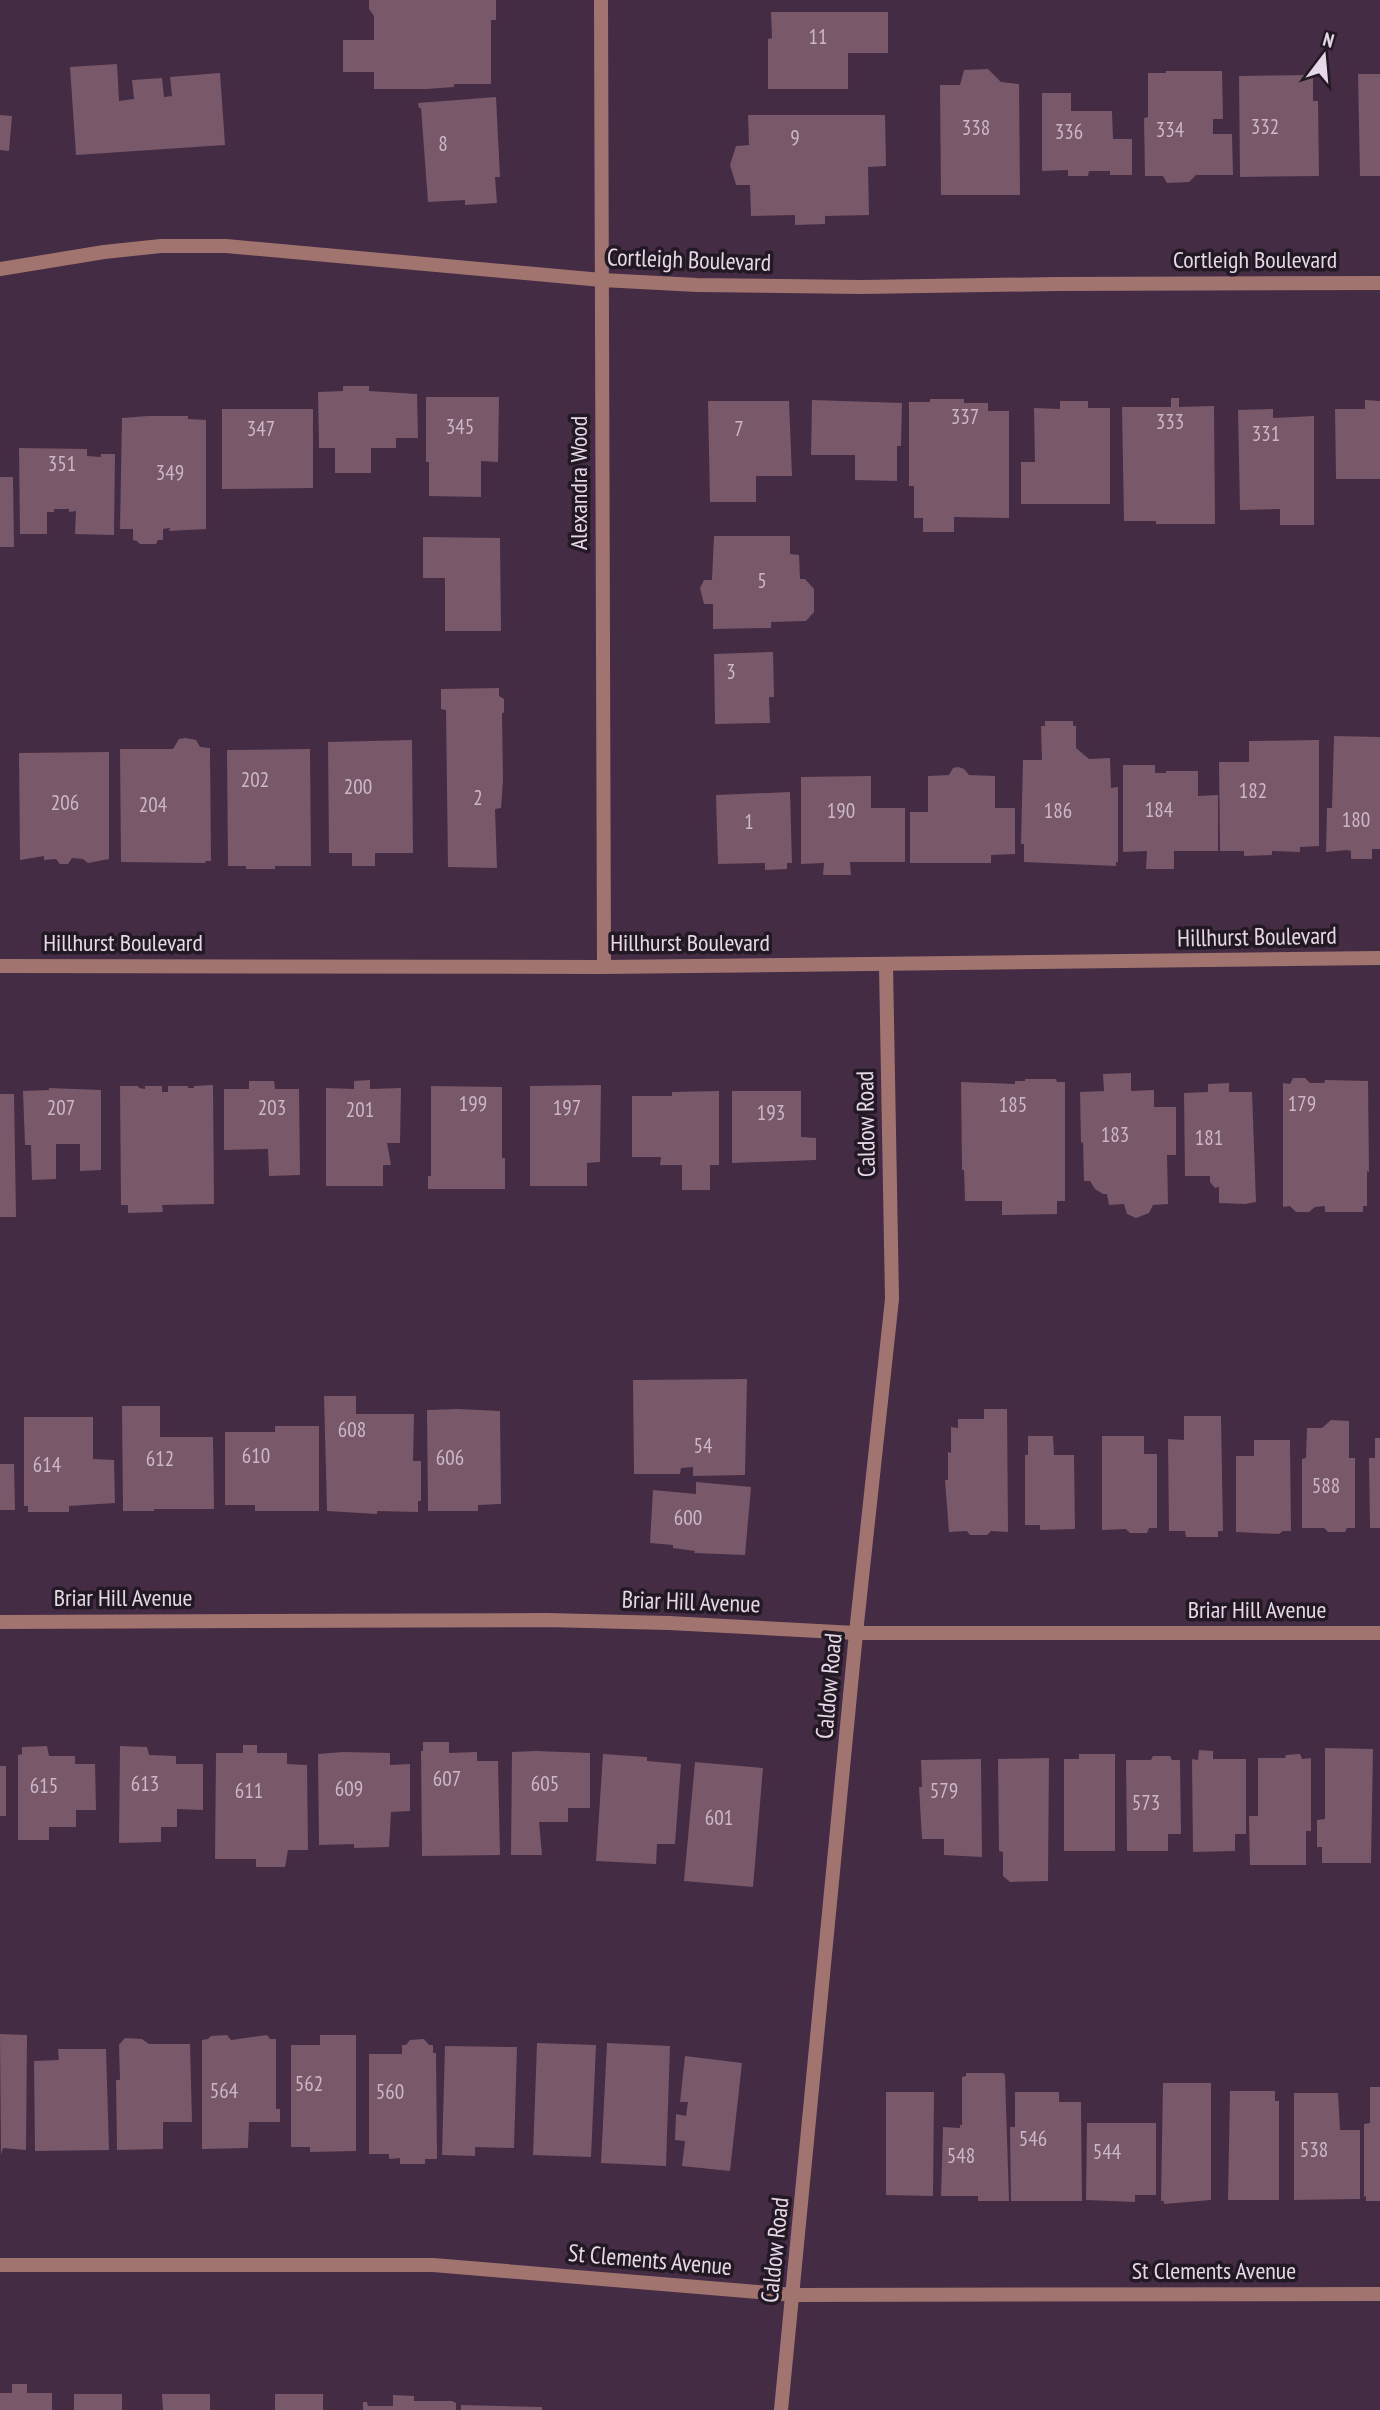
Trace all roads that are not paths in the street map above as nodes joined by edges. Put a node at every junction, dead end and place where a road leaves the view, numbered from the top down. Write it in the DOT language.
graph roads {
  1 [pos="601,0"];
  2 [pos="0,269"];
  3 [pos="602,280"];
  4 [pos="1380,283"];
  5 [pos="1380,958"];
  6 [pos="886,965"];
  7 [pos="0,966"];
  8 [pos="604,967"];
  9 [pos="0,1622"];
  10 [pos="856,1633"];
  11 [pos="1380,1633"];
  12 [pos="0,2265"];
  13 [pos="1380,2294"];
  14 [pos="794,2295"];
  15 [pos="781,2410"];
  1 -- 3 [label="street, Alexandra Wood"];
  2 -- 3 [label="street, Cortleigh Boulevard"];
  3 -- 4 [label="street, Cortleigh Boulevard"];
  3 -- 8 [label="street, Alexandra Wood"];
  5 -- 6 [label="street, Hillhurst Boulevard"];
  6 -- 8 [label="street, Hillhurst Boulevard"];
  6 -- 10 [label="street, Caldow Road"];
  7 -- 8 [label="street, Hillhurst Boulevard"];
  9 -- 10 [label="street, Briar Hill Avenue"];
  10 -- 11 [label="street, Briar Hill Avenue"];
  10 -- 14 [label="street, Caldow Road"];
  12 -- 14 [label="street, St Clements Avenue"];
  13 -- 14 [label="street, St Clements Avenue"];
  14 -- 15 [label="street, Caldow Road"];
}
